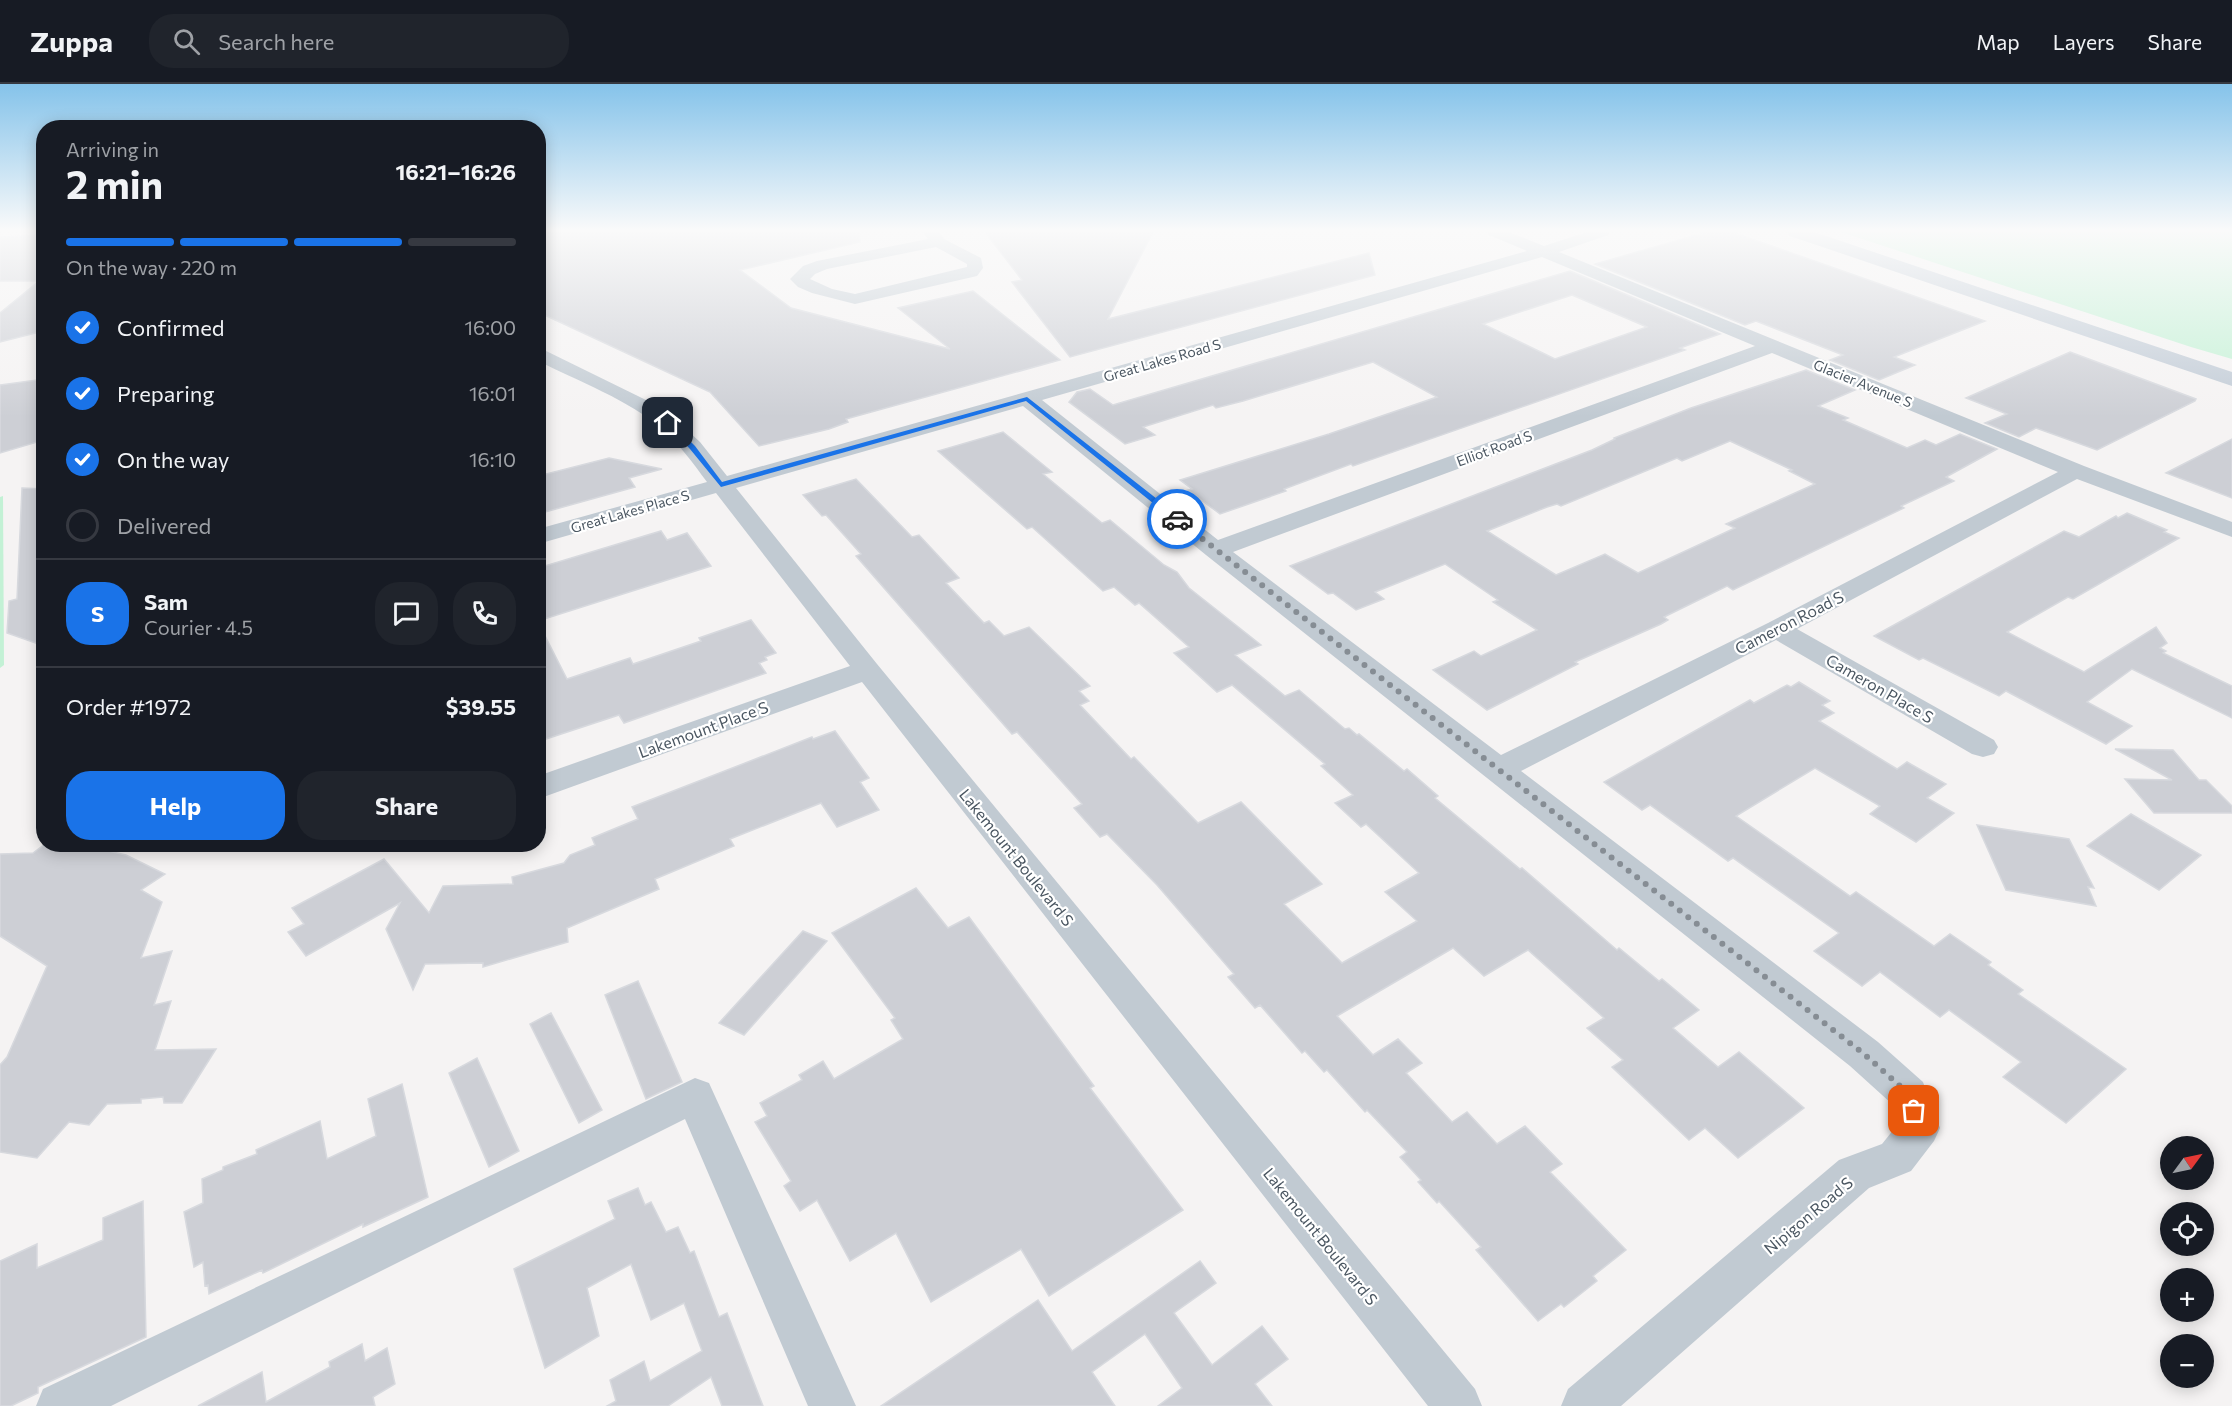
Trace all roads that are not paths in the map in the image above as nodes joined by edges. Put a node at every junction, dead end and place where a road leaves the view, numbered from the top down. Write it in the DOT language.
graph roads {
  1 [pos="833,294"];
  2 [pos="875,294"];
  3 [pos="1397,294"];
  4 [pos="1645,294"];
  5 [pos="1978,294"];
  6 [pos="2009,294"];
  7 [pos="1773,346"];
  8 [pos="546,357"];
  9 [pos="562,365"];
  10 [pos="546,368"];
  11 [pos="2232,368"];
  12 [pos="2232,380"];
  13 [pos="1027,399"];
  14 [pos="2076,471"];
  15 [pos="721,485"];
  16 [pos="2232,530"];
  17 [pos="546,535"];
  18 [pos="1215,550"];
  19 [pos="1777,629"];
  20 [pos="867,670"];
  21 [pos="1983,747"];
  22 [pos="1499,769"];
  23 [pos="546,786"];
  24 [pos="60,1406"];
  25 [pos="832,1406"];
  26 [pos="1458,1406"];
  27 [pos="1585,1406"];
  1 -- 2 [label="street"];
  3 -- 13 [label="street, Great Lakes Road S"];
  4 -- 7 [label="street, Glacier Avenue S"];
  5 -- 12 [label="main road"];
  6 -- 11 [label="main road"];
  7 -- 14 [label="street, Glacier Avenue S"];
  7 -- 18 [label="street, Elliot Road S"];
  8 -- 9 [label="street, Lakemount Boulevard S"];
  9 -- 10 [label="street"];
  9 -- 15 [label="street, Lakemount Boulevard S"];
  13 -- 15 [label="street, Great Lakes Road S"];
  13 -- 18 [label="street, Nipigon Road S"];
  14 -- 16 [label="street, Glacier Avenue S"];
  14 -- 19 [label="street, Cameron Road S"];
  15 -- 17 [label="street, Great Lakes Place S"];
  15 -- 20 [label="street, Lakemount Boulevard S"];
  18 -- 22 [label="street, Nipigon Road S"];
  19 -- 21 [label="street, Cameron Place S"];
  19 -- 22 [label="street, Cameron Road S"];
  20 -- 23 [label="street, Lakemount Place S"];
  20 -- 26 [label="street, Lakemount Boulevard S"];
  22 -- 27 [label="street, Nipigon Road S"];
  24 -- 25 [label="street"];
}
